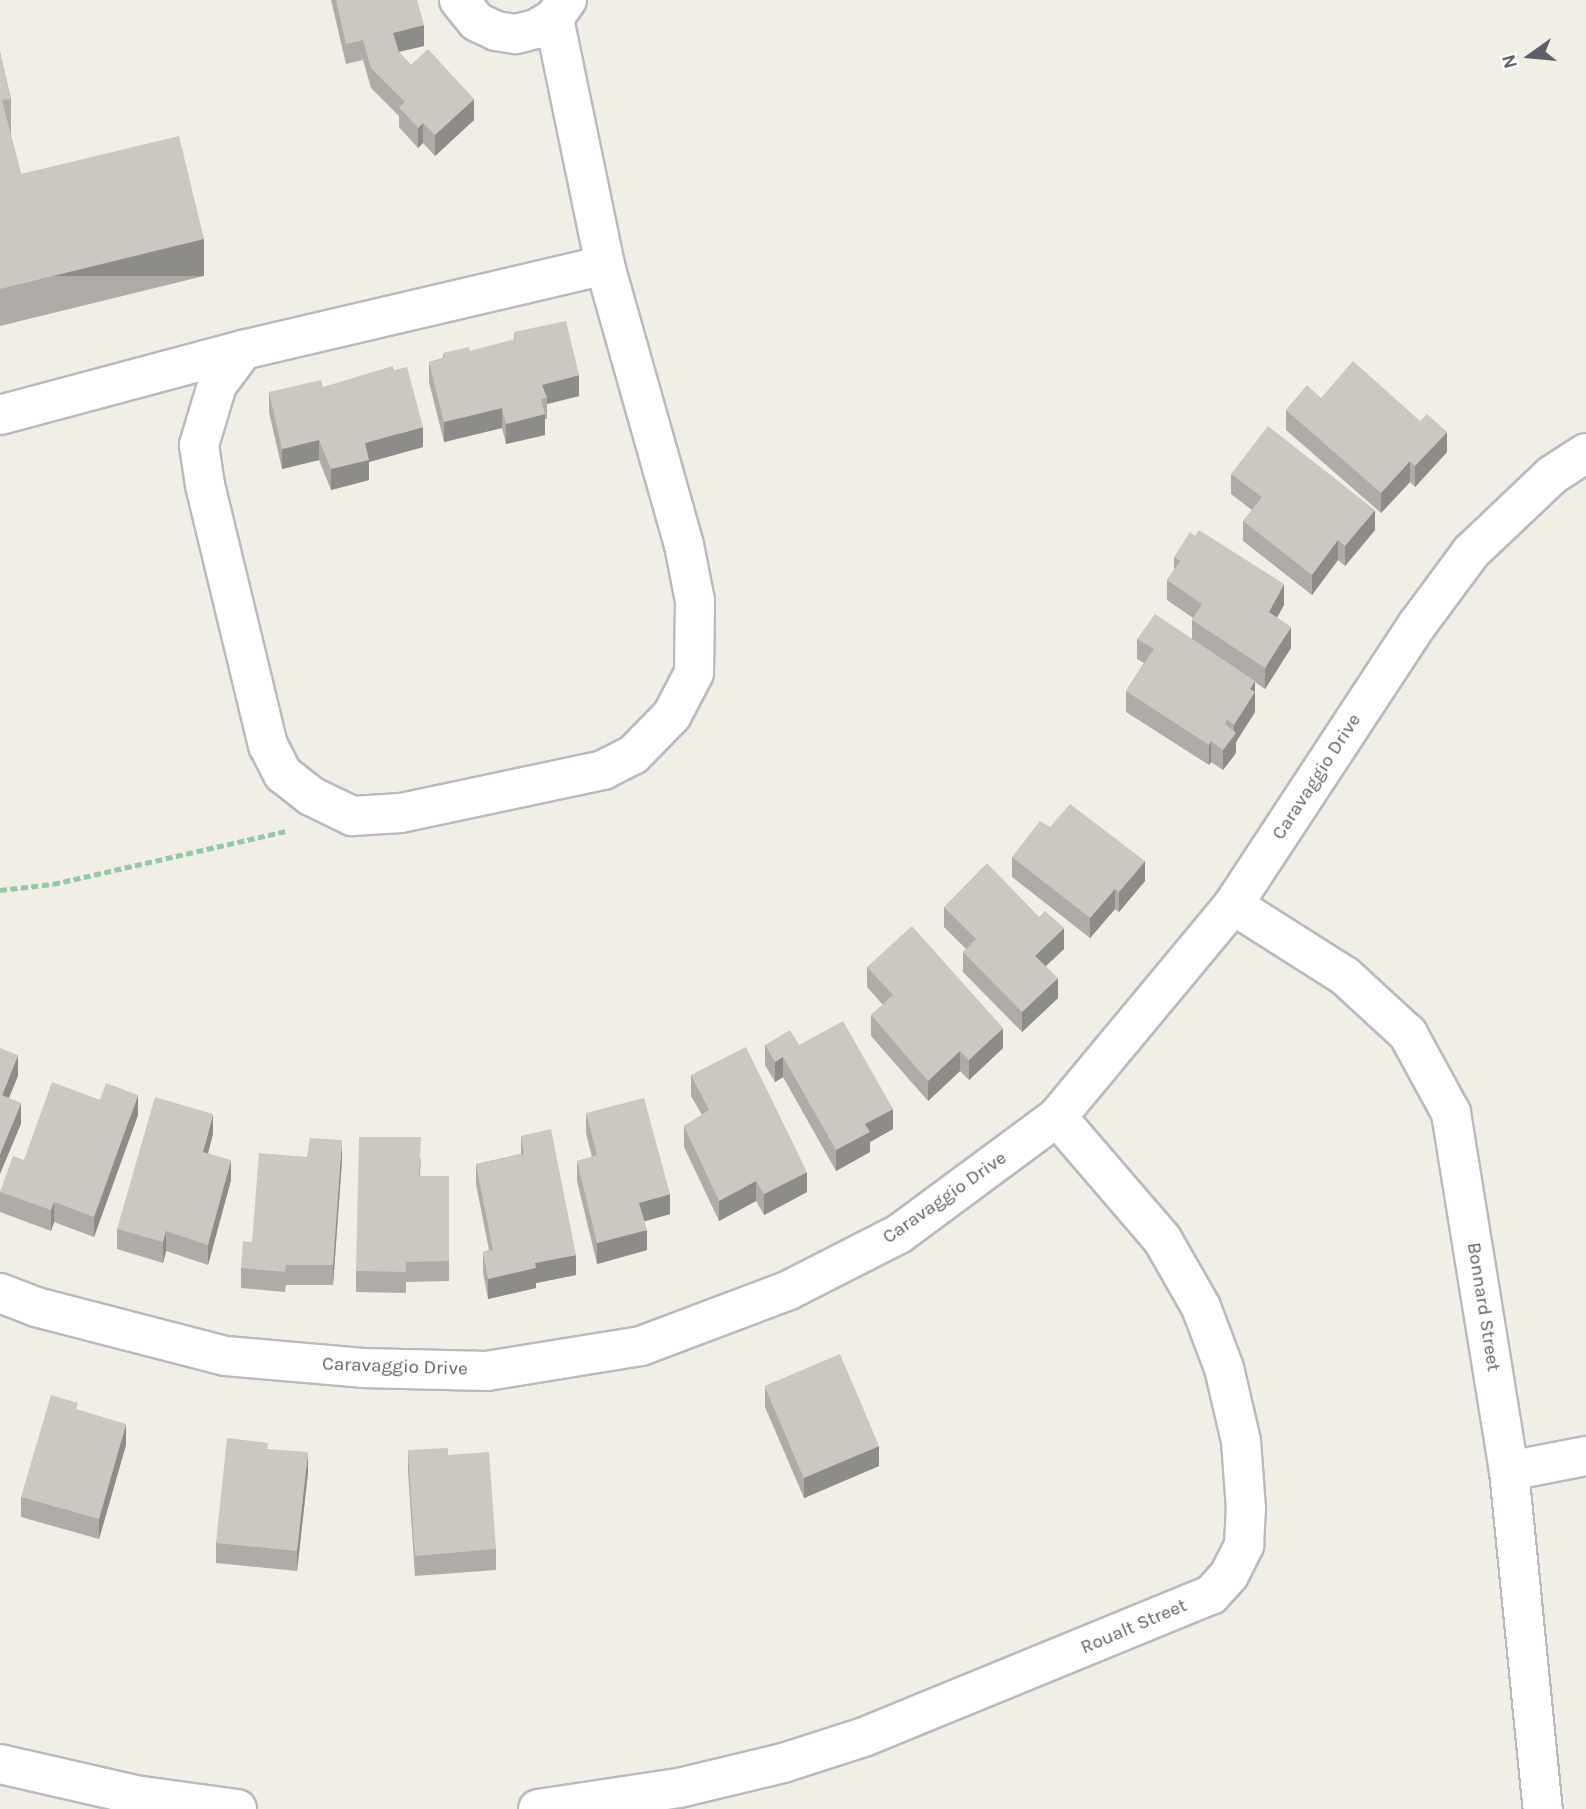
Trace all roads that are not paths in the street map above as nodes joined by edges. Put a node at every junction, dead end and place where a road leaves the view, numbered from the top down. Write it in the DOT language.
graph roads {
  1 [pos="459,0"];
  2 [pos="560,9"];
  3 [pos="605,265"];
  4 [pos="243,350"];
  5 [pos="0,415"];
  6 [pos="1586,453"];
  7 [pos="1233,905"];
  8 [pos="1057,1117"];
  9 [pos="0,1293"];
  10 [pos="1586,1456"];
  11 [pos="1509,1471"];
  12 [pos="0,1764"];
  13 [pos="237,1809"];
  14 [pos="538,1809"];
  15 [pos="1543,1809"];
  1 -- 2 [label="street"];
  2 -- 3 [label="street"];
  3 -- 4 [label="street"];
  3 -- 4 [label="street"];
  4 -- 5 [label="street"];
  6 -- 7 [label="street, Caravaggio Drive"];
  7 -- 8 [label="street, Caravaggio Drive"];
  7 -- 11 [label="street, Bonnard Street"];
  8 -- 9 [label="street, Caravaggio Drive"];
  8 -- 14 [label="street, Roualt Street"];
  10 -- 11 [label="street"];
  11 -- 15 [label="street, Bonnard Street"];
  12 -- 13 [label="street"];
}
